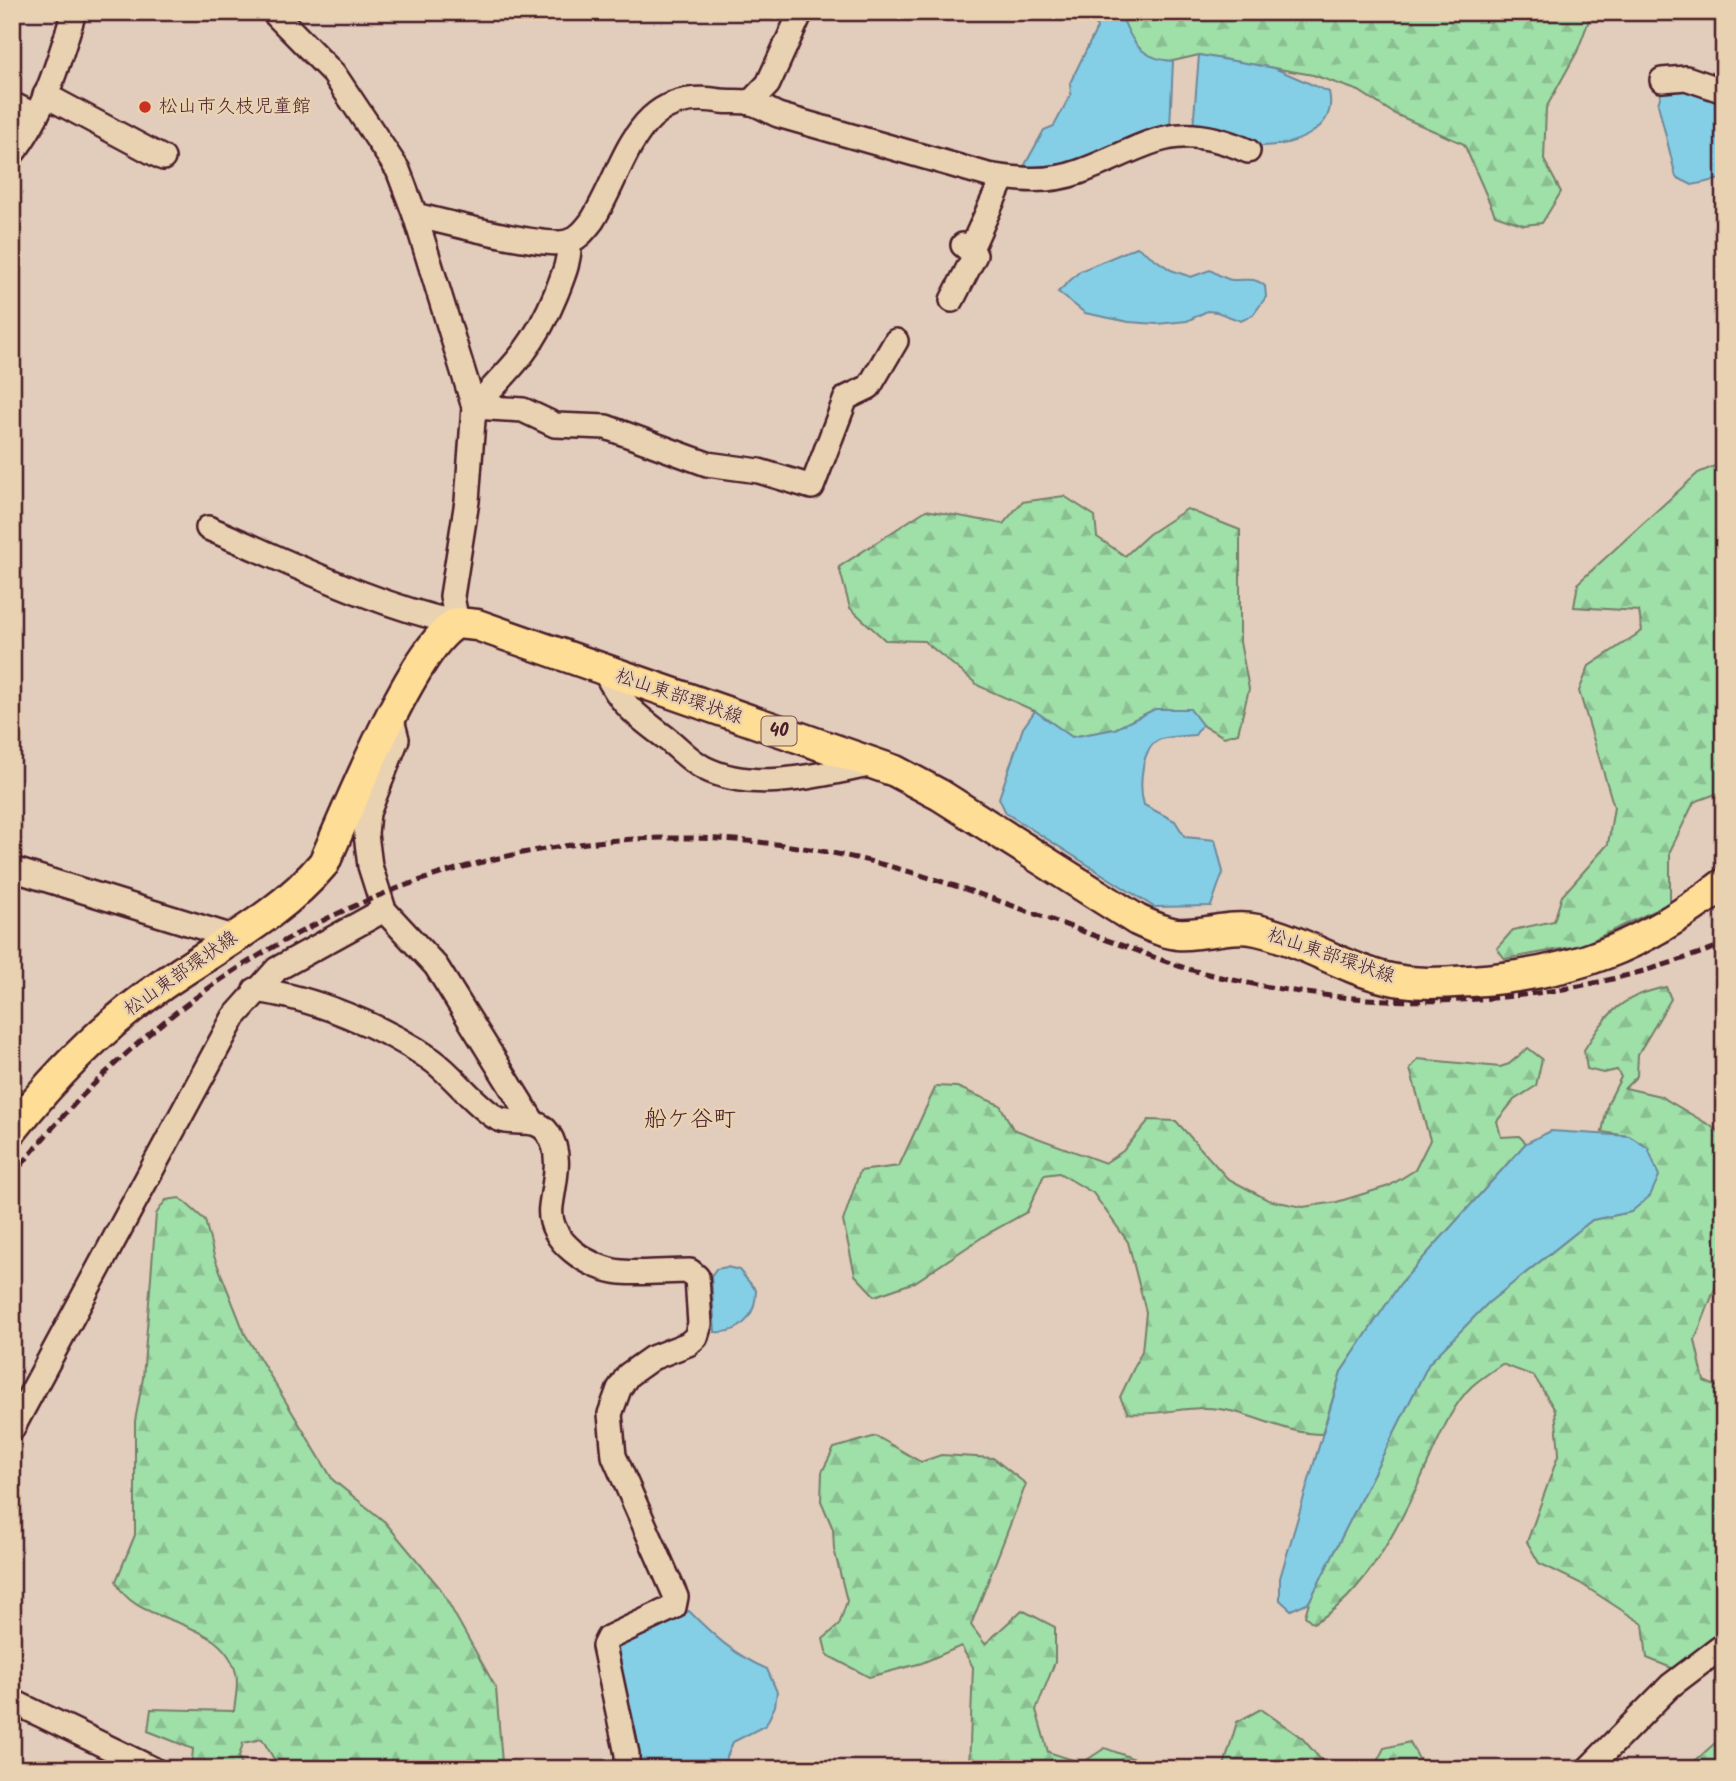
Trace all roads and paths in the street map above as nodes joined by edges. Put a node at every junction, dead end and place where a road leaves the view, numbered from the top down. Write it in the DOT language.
graph roads {
  1 [pos="74,12"];
  2 [pos="273,12"];
  3 [pos="801,12"];
  4 [pos="1662,80"];
  5 [pos="1724,91"];
  6 [pos="750,103"];
  7 [pos="12,104"];
  8 [pos="41,105"];
  9 [pos="1248,151"];
  10 [pos="12,154"];
  11 [pos="163,158"];
  12 [pos="1003,177"];
  13 [pos="415,215"];
  14 [pos="569,242"];
  15 [pos="952,300"];
  16 [pos="896,341"];
  17 [pos="474,407"];
  18 [pos="208,528"];
  19 [pos="457,623"];
  20 [pos="605,671"];
  21 [pos="391,716"];
  22 [pos="875,764"];
  23 [pos="12,869"];
  24 [pos="1724,884"];
  25 [pos="384,910"];
  26 [pos="233,937"];
  27 [pos="255,990"];
  28 [pos="533,1122"];
  29 [pos="12,1130"];
  30 [pos="12,1429"];
  31 [pos="1724,1645"];
  32 [pos="12,1701"];
  33 [pos="153,1769"];
  34 [pos="627,1769"];
  35 [pos="1588,1769"];
  1 -- 8 [label="street"];
  2 -- 13 [label="street"];
  3 -- 6 [label="street"];
  4 -- 5 [label="street"];
  6 -- 12 [label="street"];
  6 -- 14 [label="street"];
  7 -- 8 [label="street"];
  8 -- 10 [label="street"];
  8 -- 11 [label="street"];
  9 -- 12 [label="street"];
  12 -- 15 [label="street"];
  13 -- 14 [label="street"];
  13 -- 17 [label="street"];
  14 -- 17 [label="street"];
  16 -- 17 [label="street"];
  17 -- 19 [label="street"];
  18 -- 19 [label="street"];
  19 -- 20 [label="main road, 松山東部環状線 / 40"];
  19 -- 21 [label="main road, 松山東部環状線"];
  20 -- 22 [label="main road, 松山東部環状線 / 40"];
  20 -- 22 [label="street"];
  21 -- 25 [label="street"];
  21 -- 26 [label="main road, 松山東部環状線"];
  22 -- 24 [label="main road, 松山東部環状線 / 40"];
  23 -- 26 [label="street"];
  25 -- 27 [label="street"];
  25 -- 28 [label="street"];
  26 -- 29 [label="main road, 松山東部環状線"];
  27 -- 28 [label="street"];
  27 -- 30 [label="street"];
  28 -- 34 [label="street"];
  31 -- 35 [label="street"];
  32 -- 33 [label="street"];
}
